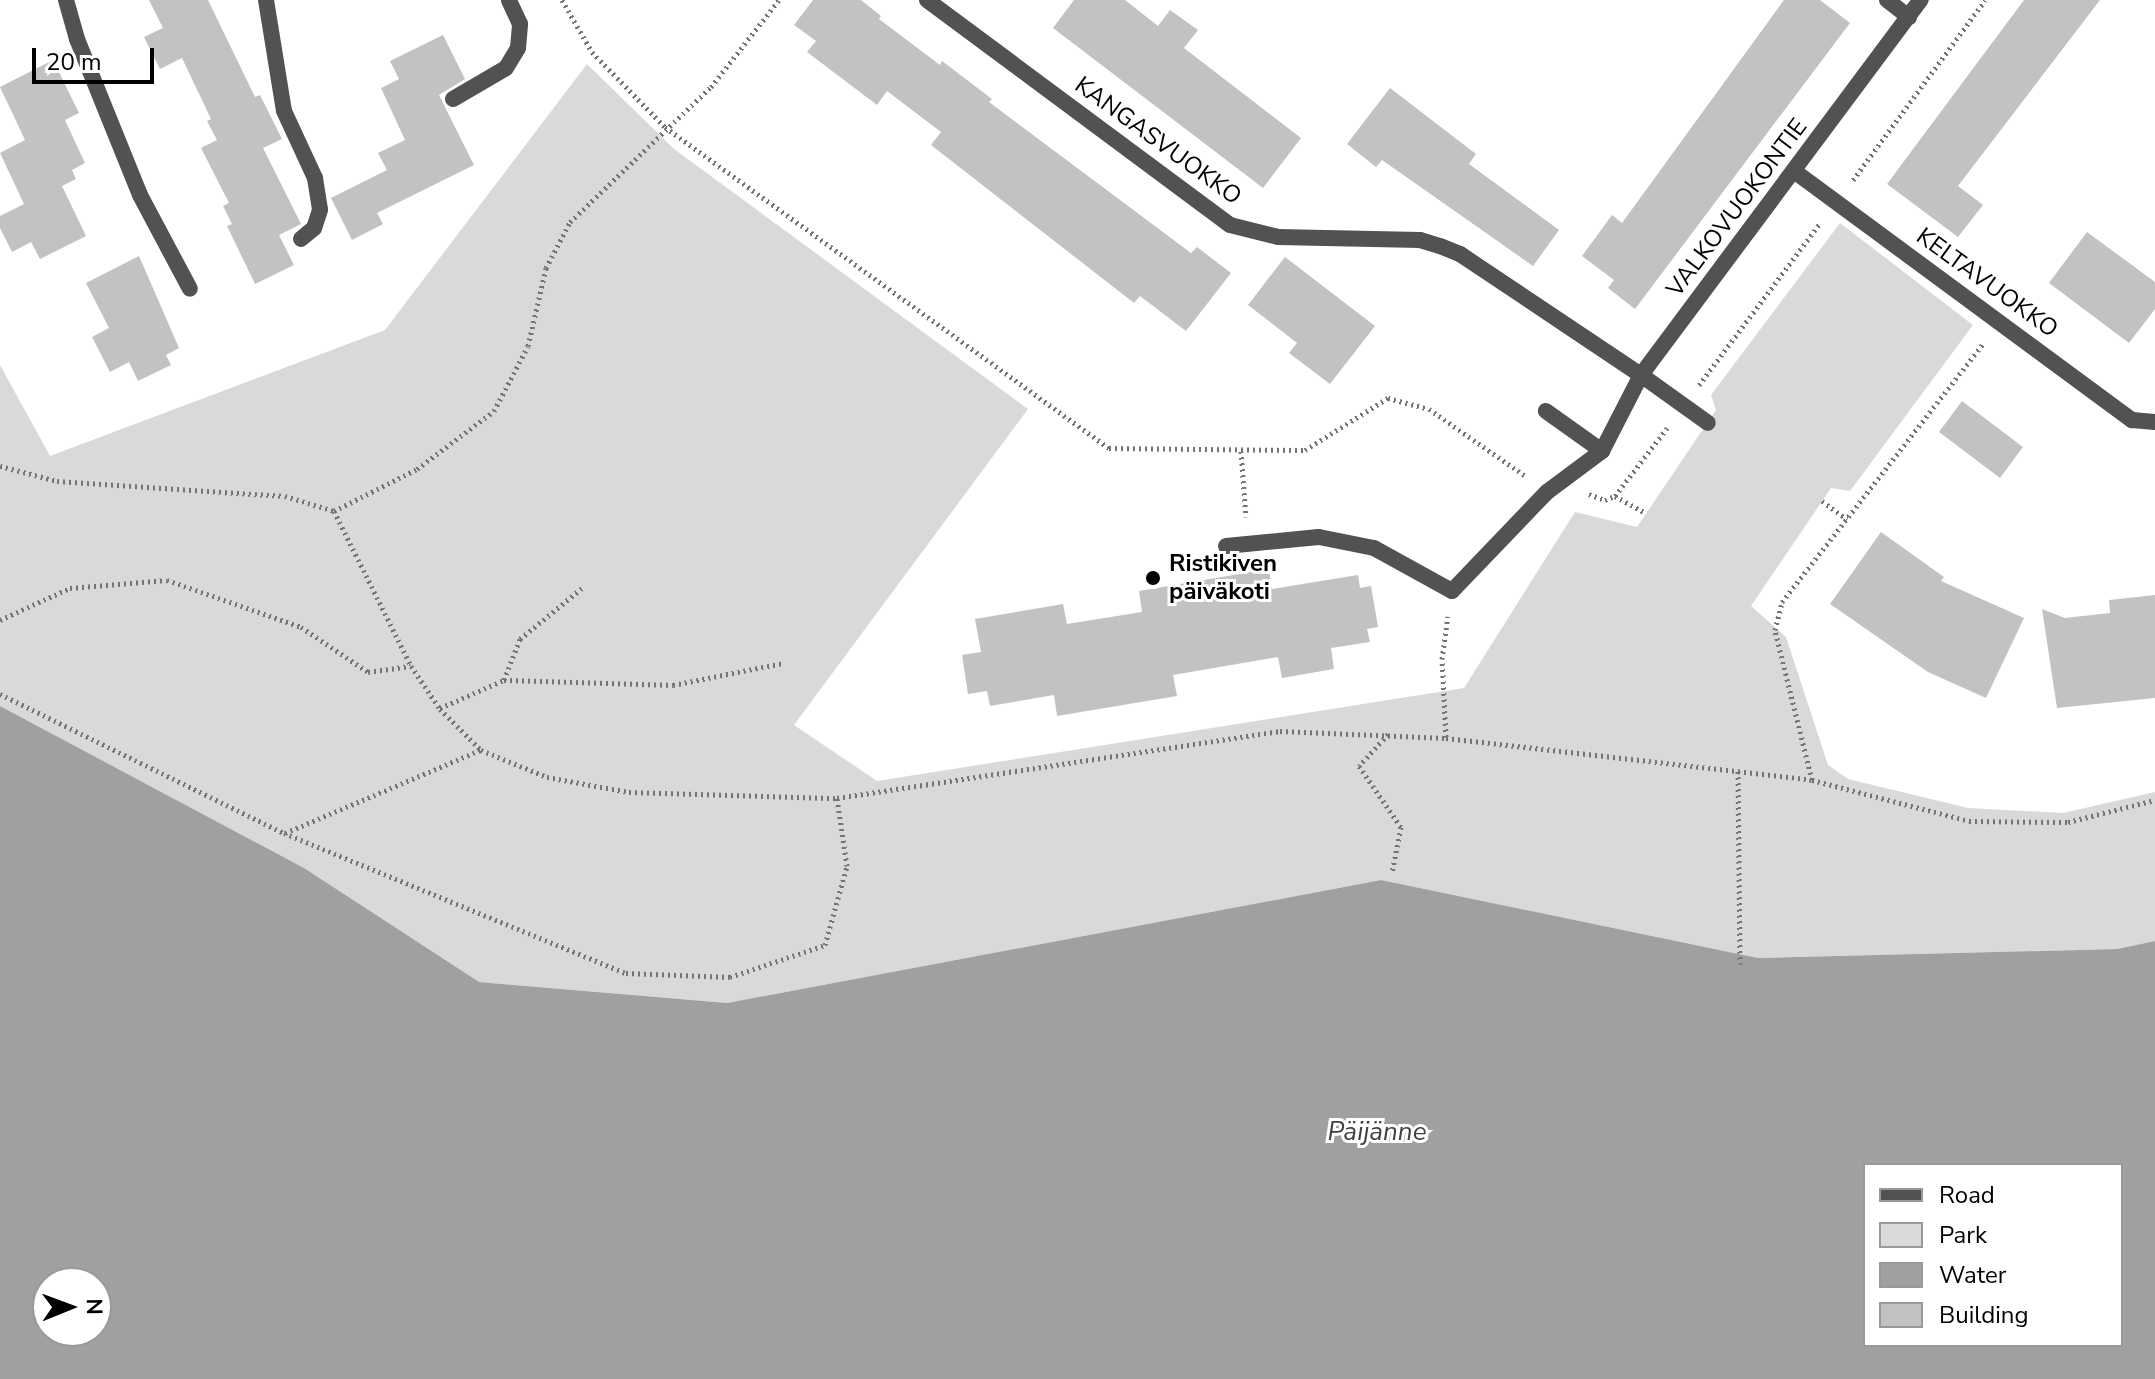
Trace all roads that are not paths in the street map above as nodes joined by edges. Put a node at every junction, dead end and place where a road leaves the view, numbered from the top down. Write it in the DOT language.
graph roads {
  1 [pos="66,0"];
  2 [pos="266,0"];
  3 [pos="509,0"];
  4 [pos="927,0"];
  5 [pos="1887,0"];
  6 [pos="1921,0"];
  7 [pos="1909,17"];
  8 [pos="453,99"];
  9 [pos="1794,171"];
  10 [pos="301,239"];
  11 [pos="190,289"];
  12 [pos="1641,375"];
  13 [pos="1546,411"];
  14 [pos="2155,422"];
  15 [pos="1708,423"];
  16 [pos="1602,451"];
  17 [pos="1226,546"];
  1 -- 11 [label="street"];
  2 -- 10 [label="street"];
  3 -- 8 [label="street"];
  4 -- 12 [label="street, KANGASVUOKKO"];
  5 -- 7 [label="street"];
  6 -- 7 [label="street, VALKOVUOKONTIE"];
  7 -- 9 [label="street, VALKOVUOKONTIE"];
  9 -- 12 [label="street, VALKOVUOKONTIE"];
  9 -- 14 [label="street, KELTAVUOKKO"];
  12 -- 15 [label="street, KANGASVUOKKO"];
  12 -- 16 [label="street, VALKOVUOKONTIE"];
  13 -- 16 [label="street"];
  16 -- 17 [label="street"];
}
